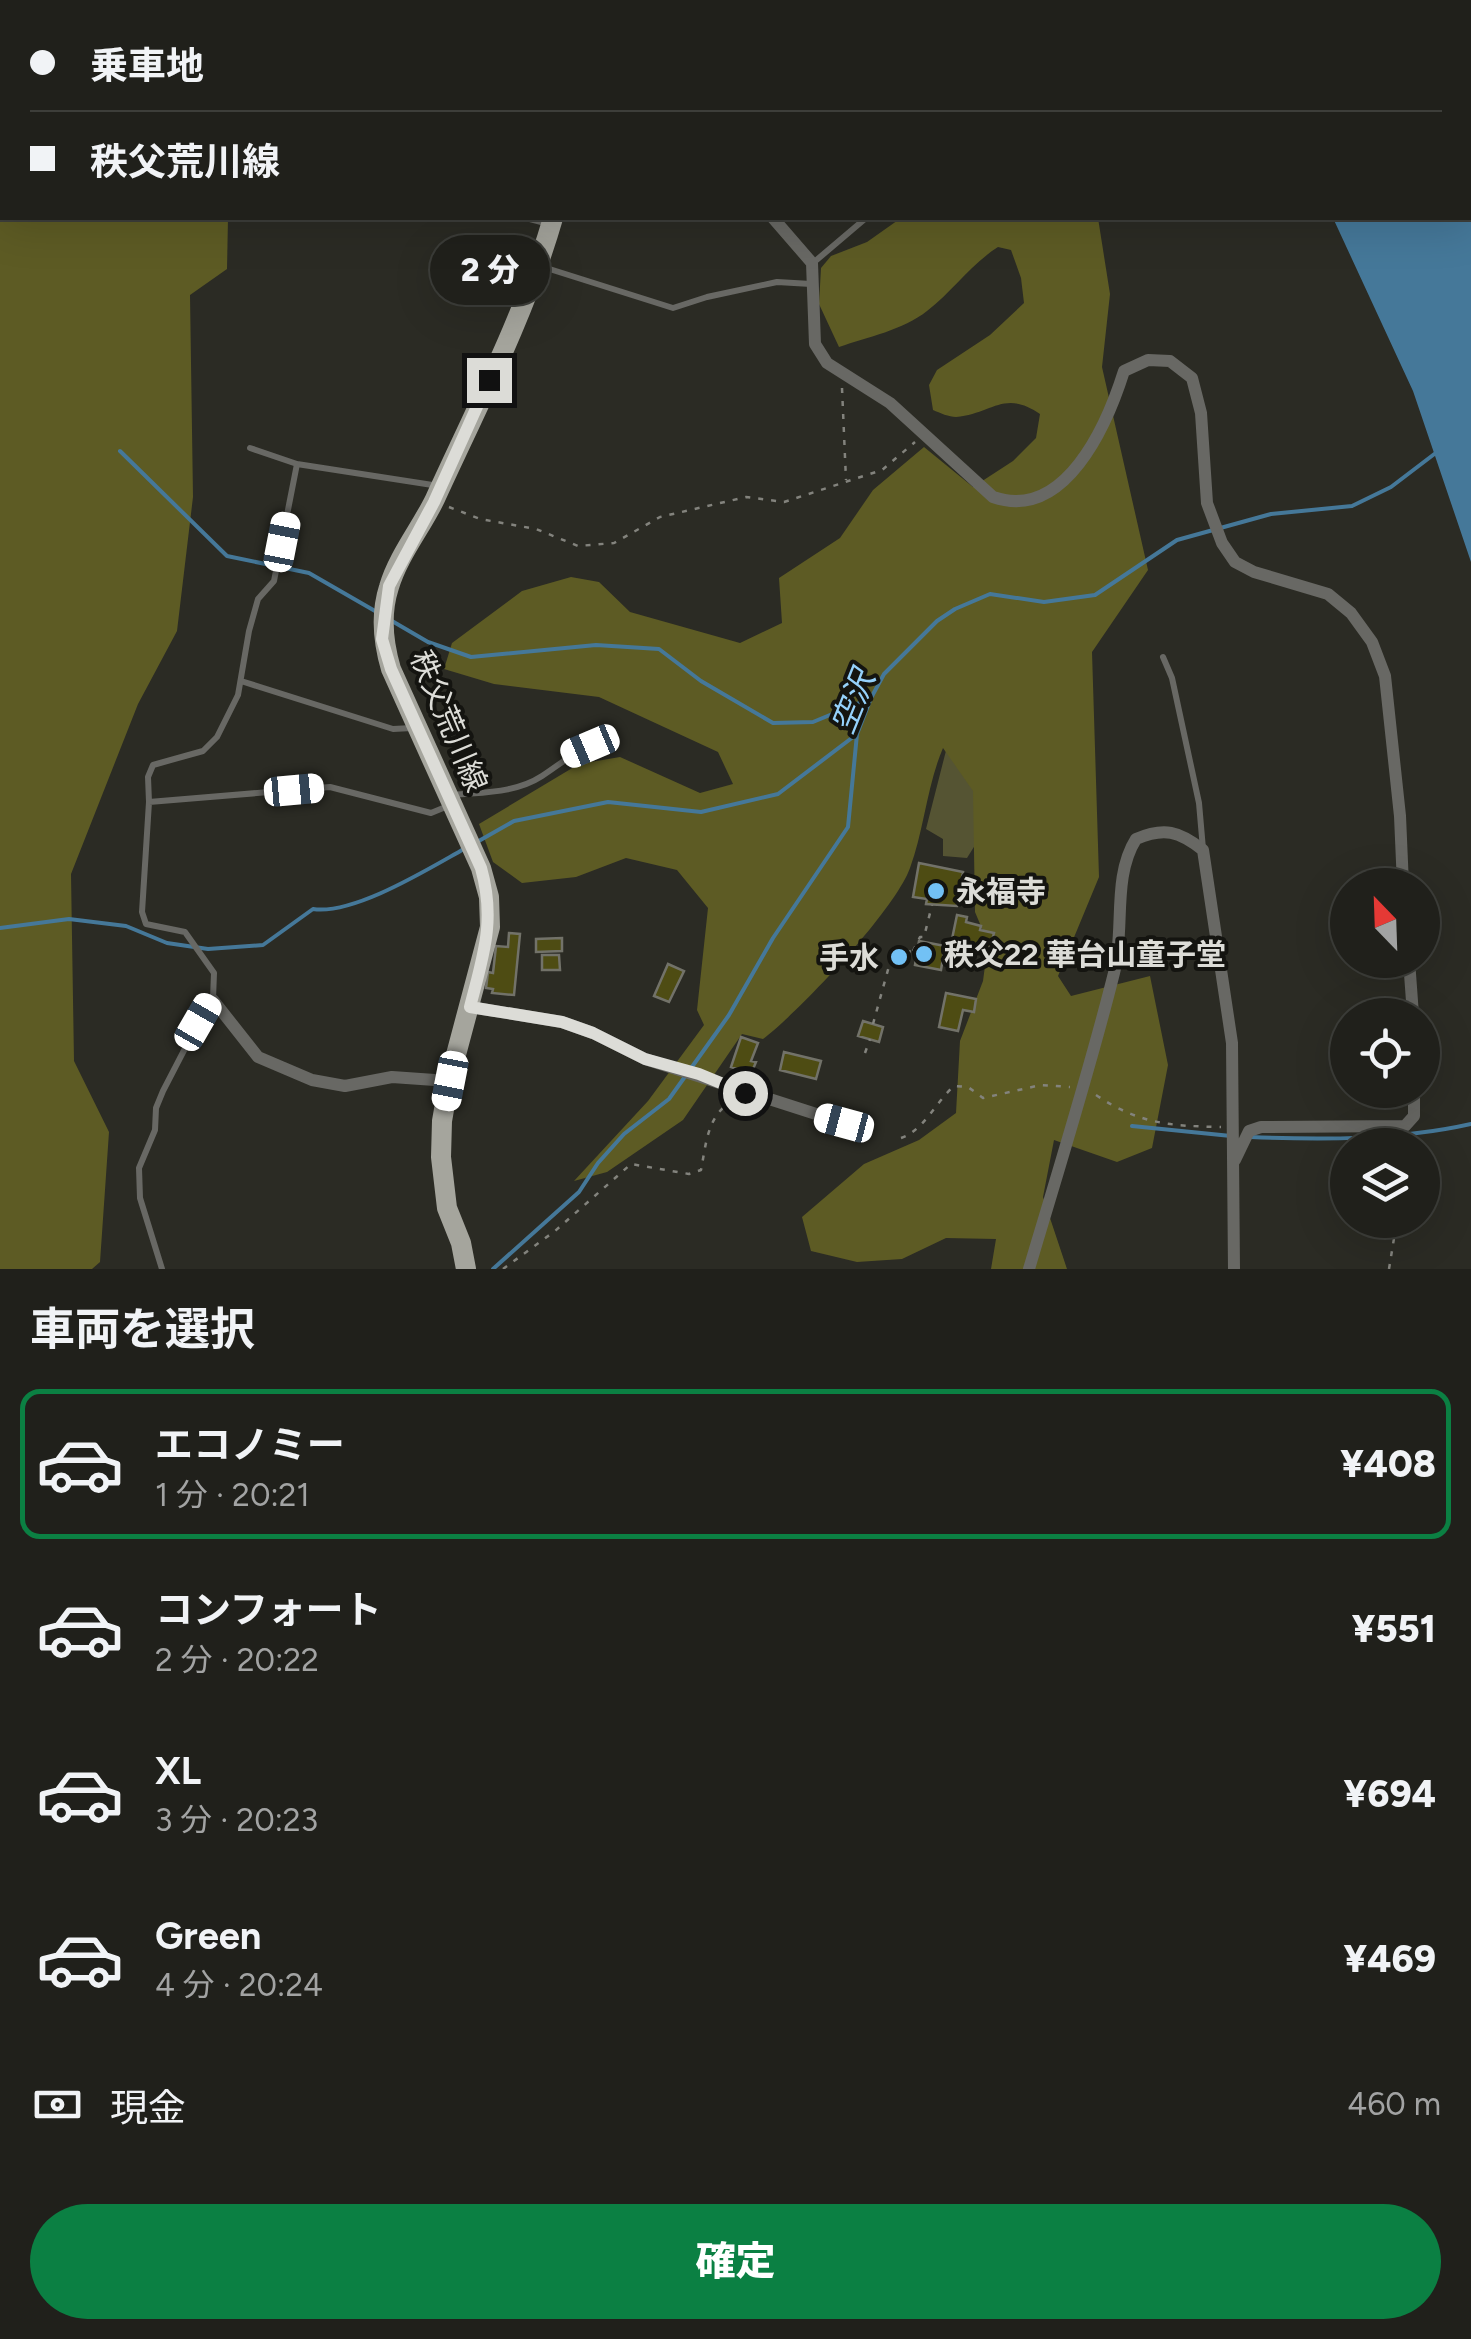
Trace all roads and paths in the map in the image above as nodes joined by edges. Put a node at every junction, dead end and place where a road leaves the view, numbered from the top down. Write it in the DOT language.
graph roads {
  1 [pos="774,220"];
  2 [pos="864,220"];
  3 [pos="552,221"];
  4 [pos="812,264"];
  5 [pos="539,266"];
  6 [pos="812,284"];
  7 [pos="841,371"];
  8 [pos="925,432"];
  9 [pos="250,448"];
  10 [pos="298,464"];
  11 [pos="846,480"];
  12 [pos="437,494"];
  13 [pos="1163,657"];
  14 [pos="241,681"];
  15 [pos="419,728"];
  16 [pos="590,746"];
  17 [pos="450,800"];
  18 [pos="150,802"];
  19 [pos="1203,850"];
  20 [pos="1402,868"];
  21 [pos="932,905"];
  22 [pos="211,1002"];
  23 [pos="470,1007"];
  24 [pos="873,1024"];
  25 [pos="870,1039"];
  26 [pos="865,1053"];
  27 [pos="450,1081"];
  28 [pos="1085,1088"];
  29 [pos="745,1093"];
  30 [pos="1414,1108"];
  31 [pos="844,1123"];
  32 [pos="1233,1127"];
  33 [pos="900,1138"];
  34 [pos="1234,1162"];
  35 [pos="1394,1238"];
  36 [pos="162,1269"];
  37 [pos="466,1269"];
  38 [pos="503,1269"];
  39 [pos="1029,1269"];
  40 [pos="1234,1269"];
  41 [pos="1389,1269"];
  1 -- 4 [label="street"];
  2 -- 4 [label="lane"];
  3 -- 5 [label="main road, 秩父荒川線"];
  4 -- 6 [label="street"];
  5 -- 6 [label="lane"];
  5 -- 12 [label="main road, 秩父荒川線"];
  6 -- 7 [label="street"];
  7 -- 8 [label="street"];
  7 -- 11 [label="path"];
  8 -- 11 [label="path"];
  8 -- 20 [label="street"];
  9 -- 10 [label="lane"];
  10 -- 12 [label="lane"];
  10 -- 14 [label="lane"];
  11 -- 12 [label="path"];
  12 -- 15 [label="main road, 秩父荒川線"];
  13 -- 19 [label="lane"];
  14 -- 15 [label="lane"];
  14 -- 18 [label="lane"];
  15 -- 17 [label="main road, 秩父荒川線"];
  16 -- 17 [label="lane"];
  17 -- 18 [label="lane"];
  17 -- 23 [label="main road, 秩父荒川線"];
  18 -- 22 [label="lane"];
  19 -- 28 [label="street"];
  19 -- 32 [label="street"];
  21 -- 24 [label="path"];
  22 -- 27 [label="street"];
  22 -- 36 [label="lane"];
  23 -- 27 [label="main road, 秩父荒川線"];
  23 -- 29 [label="street"];
  25 -- 26 [label="path"];
  27 -- 37 [label="main road, 秩父荒川線"];
  28 -- 32 [label="path"];
  28 -- 33 [label="path"];
  28 -- 39 [label="street"];
  29 -- 31 [label="street"];
  29 -- 38 [label="path"];
  30 -- 34 [label="street"];
  32 -- 34 [label="street"];
  34 -- 40 [label="street"];
  35 -- 41 [label="path"];
}
